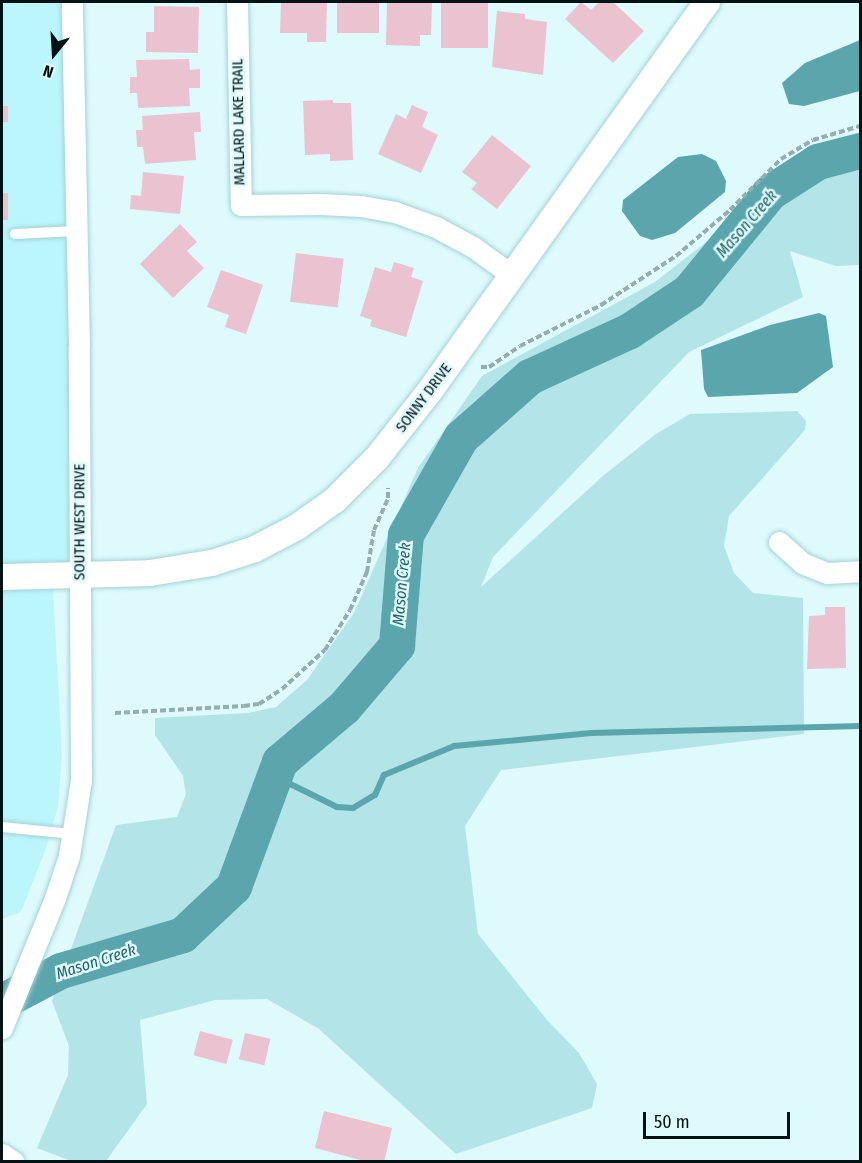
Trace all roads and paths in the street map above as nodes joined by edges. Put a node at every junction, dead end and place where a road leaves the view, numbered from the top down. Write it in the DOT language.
graph roads {
  1 [pos="72,2"];
  2 [pos="237,2"];
  3 [pos="707,2"];
  4 [pos="861,126"];
  5 [pos="77,231"];
  6 [pos="15,234"];
  7 [pos="513,276"];
  8 [pos="481,367"];
  9 [pos="388,488"];
  10 [pos="779,542"];
  11 [pos="861,572"];
  12 [pos="80,575"];
  13 [pos="2,577"];
  14 [pos="115,713"];
  15 [pos="2,827"];
  16 [pos="74,834"];
  17 [pos="4,1023"];
  18 [pos="2,1154"];
  19 [pos="14,1161"];
  1 -- 5 [label="street, SOUTH WEST DRIVE"];
  2 -- 7 [label="street, MALLARD LAKE TRAIL"];
  3 -- 7 [label="street, SONNY DRIVE"];
  4 -- 8 [label="path"];
  5 -- 6 [label="lane"];
  5 -- 12 [label="street, SOUTH WEST DRIVE"];
  7 -- 12 [label="street, SONNY DRIVE"];
  9 -- 14 [label="path"];
  10 -- 11 [label="street"];
  12 -- 13 [label="street, SONNY DRIVE"];
  12 -- 16 [label="street, SOUTH WEST DRIVE"];
  15 -- 16 [label="lane"];
  16 -- 17 [label="street, SOUTH WEST DRIVE"];
  18 -- 19 [label="street"];
}
